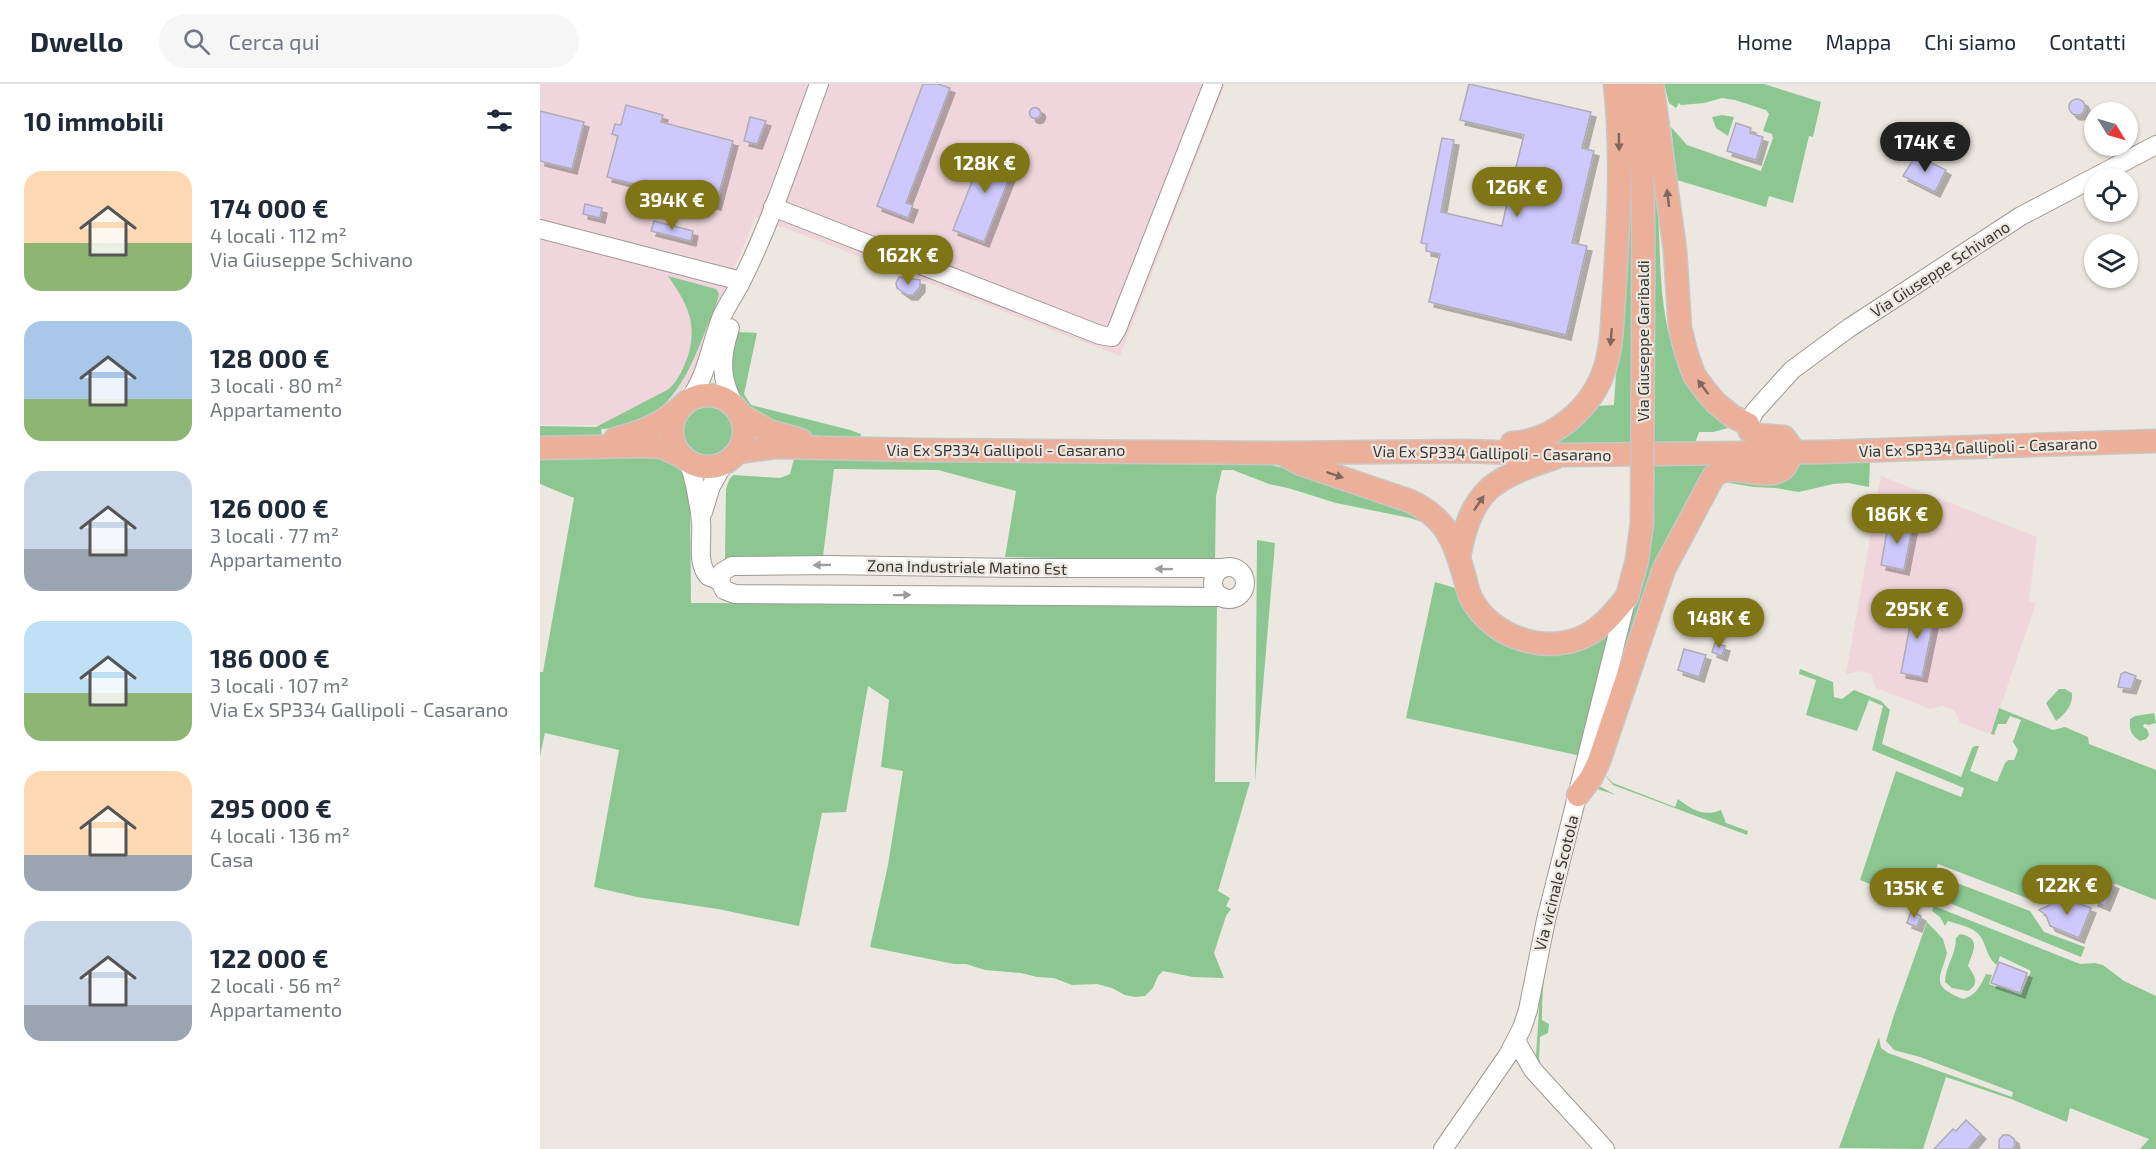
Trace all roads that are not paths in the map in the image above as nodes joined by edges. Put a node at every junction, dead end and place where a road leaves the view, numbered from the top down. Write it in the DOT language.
graph roads {
  1 [pos="819,84"];
  2 [pos="1213,84"];
  3 [pos="1615,84"];
  4 [pos="1633,84"];
  5 [pos="1652,84"];
  6 [pos="2156,145"];
  7 [pos="773,207"];
  8 [pos="540,229"];
  9 [pos="740,283"];
  10 [pos="685,403"];
  11 [pos="738,411"];
  12 [pos="1748,424"];
  13 [pos="2156,441"];
  14 [pos="582,446"];
  15 [pos="540,448"];
  16 [pos="829,448"];
  17 [pos="1466,451"];
  18 [pos="1792,452"];
  19 [pos="1282,453"];
  20 [pos="1567,455"];
  21 [pos="730,458"];
  22 [pos="685,459"];
  23 [pos="701,522"];
  24 [pos="1459,557"];
  25 [pos="866,566"];
  26 [pos="1079,568"];
  27 [pos="1222,568"];
  28 [pos="720,580"];
  29 [pos="1078,595"];
  30 [pos="865,596"];
  31 [pos="1223,597"];
  32 [pos="1627,597"];
  33 [pos="1578,795"];
  34 [pos="1516,1041"];
  35 [pos="1443,1149"];
  36 [pos="1605,1149"];
  1 -- 7 [label="street"];
  2 -- 7 [label="street"];
  3 -- 17 [label="main road, one-way"];
  4 -- 32 [label="main road, Via Giuseppe Garibaldi, bridge"];
  12 -- 5 [label="main road, one-way"];
  6 -- 12 [label="street, Via Giuseppe Schivano"];
  7 -- 9 [label="street"];
  8 -- 9 [label="street"];
  9 -- 10 [label="street"];
  9 -- 11 [label="street"];
  10 -- 11 [label="main road"];
  10 -- 14 [label="main road"];
  10 -- 22 [label="main road"];
  11 -- 16 [label="main road, Via Ex SP334 Gallipoli - Casarano"];
  11 -- 21 [label="main road"];
  12 -- 18 [label="main road"];
  13 -- 18 [label="main road, Via Ex SP334 Gallipoli - Casarano"];
  14 -- 15 [label="main road"];
  14 -- 22 [label="main road"];
  16 -- 19 [label="main road, Via Ex SP334 Gallipoli - Casarano"];
  16 -- 21 [label="main road, Via Ex SP334 Gallipoli - Casarano"];
  17 -- 19 [label="main road, Via Ex SP334 Gallipoli - Casarano"];
  17 -- 20 [label="main road, Via Ex SP334 Gallipoli - Casarano"];
  18 -- 20 [label="main road, Via Ex SP334 Gallipoli - Casarano"];
  18 -- 33 [label="main road"];
  19 -- 24 [label="main road, one-way"];
  24 -- 20 [label="main road, one-way"];
  21 -- 22 [label="main road"];
  21 -- 23 [label="street, Zona Industriale Matino Est"];
  22 -- 23 [label="street, Zona Industriale Matino Est"];
  23 -- 28 [label="street, Zona Industriale Matino Est"];
  24 -- 32 [label="main road"];
  25 -- 26 [label="street, Zona Industriale Matino Est"];
  25 -- 28 [label="street, Zona Industriale Matino Est, one-way"];
  25 -- 30 [label="street"];
  27 -- 26 [label="street, Zona Industriale Matino Est, one-way"];
  26 -- 29 [label="street"];
  27 -- 31 [label="street"];
  27 -- 31 [label="street, Zona Industriale Matino Est"];
  28 -- 30 [label="street, Zona Industriale Matino Est"];
  30 -- 29 [label="street, Zona Industriale Matino Est, one-way"];
  29 -- 31 [label="street, Zona Industriale Matino Est"];
  32 -- 33 [label="street, Via vicinale Scotola"];
  33 -- 34 [label="street, Via vicinale Scotola"];
  34 -- 35 [label="street, Via vicinale Scotola"];
  34 -- 36 [label="street"];
}
